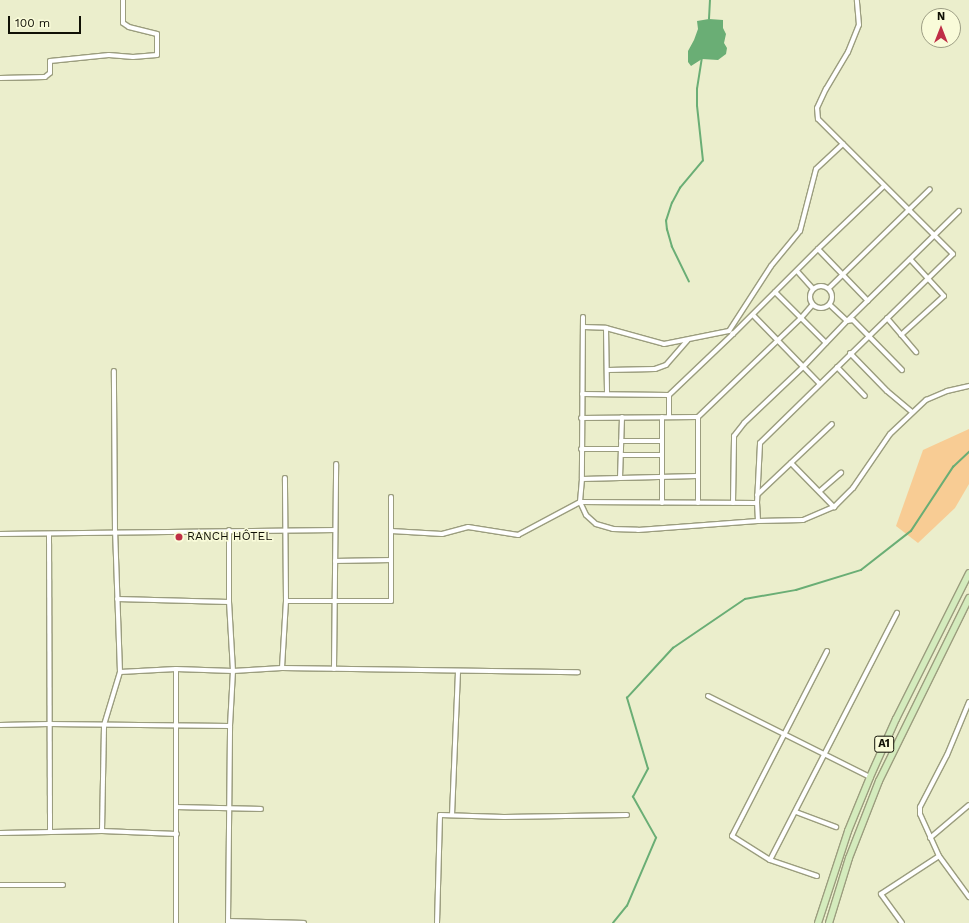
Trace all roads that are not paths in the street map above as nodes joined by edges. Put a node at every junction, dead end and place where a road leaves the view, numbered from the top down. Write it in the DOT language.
graph roads {
  1 [pos="123,0"];
  2 [pos="857,0"];
  3 [pos="0,78"];
  4 [pos="843,144"];
  5 [pos="884,186"];
  6 [pos="930,189"];
  7 [pos="908,209"];
  8 [pos="959,211"];
  9 [pos="934,235"];
  10 [pos="818,249"];
  11 [pos="910,259"];
  12 [pos="797,271"];
  13 [pos="843,275"];
  14 [pos="928,277"];
  15 [pos="829,288"];
  16 [pos="813,289"];
  17 [pos="775,292"];
  18 [pos="868,301"];
  19 [pos="813,304"];
  20 [pos="830,305"];
  21 [pos="753,315"];
  22 [pos="583,317"];
  23 [pos="801,318"];
  24 [pos="887,318"];
  25 [pos="847,321"];
  26 [pos="583,327"];
  27 [pos="606,328"];
  28 [pos="729,331"];
  29 [pos="733,334"];
  30 [pos="870,335"];
  31 [pos="901,335"];
  32 [pos="688,340"];
  33 [pos="778,341"];
  34 [pos="826,343"];
  35 [pos="916,352"];
  36 [pos="850,353"];
  37 [pos="803,367"];
  38 [pos="837,367"];
  39 [pos="608,370"];
  40 [pos="902,370"];
  41 [pos="114,371"];
  42 [pos="819,384"];
  43 [pos="969,386"];
  44 [pos="582,394"];
  45 [pos="607,394"];
  46 [pos="669,395"];
  47 [pos="865,396"];
  48 [pos="912,412"];
  49 [pos="622,417"];
  50 [pos="662,417"];
  51 [pos="669,417"];
  52 [pos="698,417"];
  53 [pos="581,418"];
  54 [pos="832,424"];
  55 [pos="622,441"];
  56 [pos="662,441"];
  57 [pos="582,449"];
  58 [pos="620,449"];
  59 [pos="620,455"];
  60 [pos="662,455"];
  61 [pos="791,463"];
  62 [pos="336,464"];
  63 [pos="841,473"];
  64 [pos="697,476"];
  65 [pos="661,477"];
  66 [pos="285,478"];
  67 [pos="620,478"];
  68 [pos="582,479"];
  69 [pos="820,491"];
  70 [pos="757,495"];
  71 [pos="391,497"];
  72 [pos="580,502"];
  73 [pos="698,502"];
  74 [pos="662,503"];
  75 [pos="733,503"];
  76 [pos="757,503"];
  77 [pos="834,507"];
  78 [pos="758,521"];
  79 [pos="229,530"];
  80 [pos="285,530"];
  81 [pos="335,530"];
  82 [pos="391,531"];
  83 [pos="115,532"];
  84 [pos="0,534"];
  85 [pos="49,534"];
  86 [pos="390,560"];
  87 [pos="335,561"];
  88 [pos="969,573"];
  89 [pos="969,598"];
  90 [pos="117,599"];
  91 [pos="286,601"];
  92 [pos="335,601"];
  93 [pos="228,602"];
  94 [pos="897,613"];
  95 [pos="827,651"];
  96 [pos="282,668"];
  97 [pos="176,669"];
  98 [pos="334,669"];
  99 [pos="233,671"];
  100 [pos="458,671"];
  101 [pos="120,672"];
  102 [pos="578,672"];
  103 [pos="708,696"];
  104 [pos="969,702"];
  105 [pos="48,724"];
  106 [pos="0,725"];
  107 [pos="104,725"];
  108 [pos="177,725"];
  109 [pos="230,726"];
  110 [pos="784,734"];
  111 [pos="825,754"];
  112 [pos="870,776"];
  113 [pos="969,805"];
  114 [pos="177,807"];
  115 [pos="230,808"];
  116 [pos="262,809"];
  117 [pos="796,812"];
  118 [pos="452,815"];
  119 [pos="627,815"];
  120 [pos="836,827"];
  121 [pos="102,831"];
  122 [pos="50,832"];
  123 [pos="0,833"];
  124 [pos="177,834"];
  125 [pos="930,838"];
  126 [pos="939,856"];
  127 [pos="770,860"];
  128 [pos="817,876"];
  129 [pos="0,885"];
  130 [pos="63,885"];
  131 [pos="968,892"];
  132 [pos="969,897"];
  133 [pos="228,922"];
  134 [pos="176,923"];
  135 [pos="304,923"];
  136 [pos="438,923"];
  137 [pos="818,923"];
  138 [pos="829,923"];
  139 [pos="902,923"];
  1 -- 3 [label="street"];
  2 -- 4 [label="street"];
  4 -- 5 [label="street"];
  4 -- 28 [label="street"];
  5 -- 7 [label="street"];
  5 -- 10 [label="street"];
  6 -- 7 [label="street"];
  7 -- 9 [label="street"];
  7 -- 13 [label="street"];
  8 -- 9 [label="street"];
  9 -- 11 [label="street"];
  9 -- 14 [label="street"];
  10 -- 12 [label="street"];
  10 -- 13 [label="street"];
  11 -- 14 [label="street"];
  11 -- 18 [label="street"];
  12 -- 16 [label="street"];
  12 -- 17 [label="street"];
  13 -- 15 [label="street"];
  13 -- 18 [label="street"];
  14 -- 24 [label="street"];
  14 -- 31 [label="street"];
  15 -- 16 [label="street"];
  15 -- 20 [label="street"];
  16 -- 19 [label="street"];
  17 -- 21 [label="street"];
  17 -- 23 [label="street"];
  18 -- 25 [label="street"];
  19 -- 20 [label="street"];
  19 -- 23 [label="street"];
  20 -- 25 [label="street"];
  21 -- 29 [label="street"];
  21 -- 33 [label="street"];
  22 -- 26 [label="street"];
  23 -- 33 [label="street"];
  23 -- 34 [label="street"];
  24 -- 30 [label="street"];
  24 -- 31 [label="street"];
  25 -- 30 [label="street"];
  25 -- 34 [label="street"];
  26 -- 27 [label="street"];
  26 -- 44 [label="street"];
  27 -- 32 [label="street"];
  27 -- 39 [label="street"];
  28 -- 29 [label="street"];
  28 -- 32 [label="street"];
  29 -- 46 [label="street"];
  30 -- 36 [label="street"];
  30 -- 40 [label="street"];
  31 -- 35 [label="street"];
  32 -- 39 [label="street"];
  33 -- 37 [label="street"];
  33 -- 52 [label="street"];
  34 -- 37 [label="street"];
  36 -- 38 [label="street"];
  36 -- 48 [label="street"];
  37 -- 42 [label="street"];
  37 -- 75 [label="street"];
  38 -- 42 [label="street"];
  38 -- 47 [label="street"];
  39 -- 45 [label="street"];
  41 -- 83 [label="street"];
  42 -- 70 [label="street"];
  43 -- 48 [label="street"];
  44 -- 45 [label="street"];
  44 -- 53 [label="street"];
  45 -- 46 [label="street"];
  46 -- 51 [label="street"];
  48 -- 77 [label="street"];
  49 -- 50 [label="street"];
  49 -- 53 [label="street"];
  49 -- 55 [label="street"];
  50 -- 51 [label="street"];
  50 -- 56 [label="street"];
  51 -- 52 [label="street"];
  52 -- 64 [label="street"];
  53 -- 57 [label="street"];
  54 -- 61 [label="street"];
  55 -- 56 [label="street"];
  55 -- 58 [label="street"];
  56 -- 60 [label="street"];
  57 -- 58 [label="street"];
  57 -- 68 [label="street"];
  58 -- 59 [label="street"];
  59 -- 60 [label="street"];
  59 -- 67 [label="street"];
  60 -- 65 [label="street"];
  61 -- 69 [label="street"];
  61 -- 70 [label="street"];
  62 -- 81 [label="street"];
  63 -- 69 [label="street"];
  64 -- 65 [label="street"];
  64 -- 73 [label="street"];
  65 -- 67 [label="street"];
  65 -- 74 [label="street"];
  66 -- 80 [label="street"];
  67 -- 68 [label="street"];
  68 -- 72 [label="street"];
  69 -- 77 [label="street"];
  70 -- 76 [label="street"];
  71 -- 82 [label="street"];
  72 -- 74 [label="street"];
  72 -- 78 [label="street"];
  72 -- 82 [label="street"];
  73 -- 74 [label="street"];
  73 -- 75 [label="street"];
  75 -- 76 [label="street"];
  76 -- 78 [label="street"];
  77 -- 78 [label="street"];
  79 -- 80 [label="street"];
  79 -- 83 [label="street"];
  79 -- 93 [label="street"];
  80 -- 81 [label="street"];
  80 -- 91 [label="street"];
  81 -- 87 [label="street"];
  82 -- 86 [label="street"];
  83 -- 85 [label="street"];
  83 -- 90 [label="street"];
  84 -- 85 [label="street"];
  85 -- 105 [label="street"];
  86 -- 87 [label="street"];
  86 -- 92 [label="street"];
  87 -- 92 [label="street"];
  88 -- 112 [label="main road, A1"];
  89 -- 138 [label="main road, A1"];
  90 -- 93 [label="street"];
  90 -- 101 [label="street"];
  91 -- 92 [label="street"];
  91 -- 96 [label="street"];
  92 -- 98 [label="street"];
  93 -- 99 [label="street"];
  94 -- 111 [label="street"];
  95 -- 110 [label="street"];
  96 -- 98 [label="street"];
  96 -- 99 [label="street"];
  97 -- 99 [label="street"];
  97 -- 101 [label="street"];
  97 -- 108 [label="street"];
  98 -- 100 [label="street"];
  99 -- 109 [label="street"];
  100 -- 102 [label="street"];
  100 -- 118 [label="street"];
  101 -- 107 [label="street"];
  103 -- 110 [label="street"];
  104 -- 125 [label="street"];
  105 -- 106 [label="street"];
  105 -- 107 [label="street"];
  105 -- 122 [label="street"];
  107 -- 108 [label="street"];
  107 -- 121 [label="street"];
  108 -- 109 [label="street"];
  108 -- 114 [label="street"];
  109 -- 115 [label="street"];
  110 -- 111 [label="street"];
  110 -- 127 [label="street"];
  111 -- 112 [label="street"];
  111 -- 117 [label="street"];
  112 -- 137 [label="main road, A1"];
  113 -- 125 [label="street"];
  114 -- 115 [label="street"];
  114 -- 124 [label="street"];
  115 -- 116 [label="street"];
  115 -- 133 [label="street"];
  117 -- 120 [label="street"];
  117 -- 127 [label="street"];
  118 -- 119 [label="street"];
  118 -- 136 [label="street"];
  121 -- 122 [label="street"];
  121 -- 124 [label="street"];
  122 -- 123 [label="street"];
  124 -- 134 [label="street"];
  125 -- 126 [label="street"];
  126 -- 131 [label="street"];
  126 -- 139 [label="street"];
  127 -- 128 [label="street"];
  129 -- 130 [label="street"];
  131 -- 132 [label="street"];
  133 -- 135 [label="street"];
}
